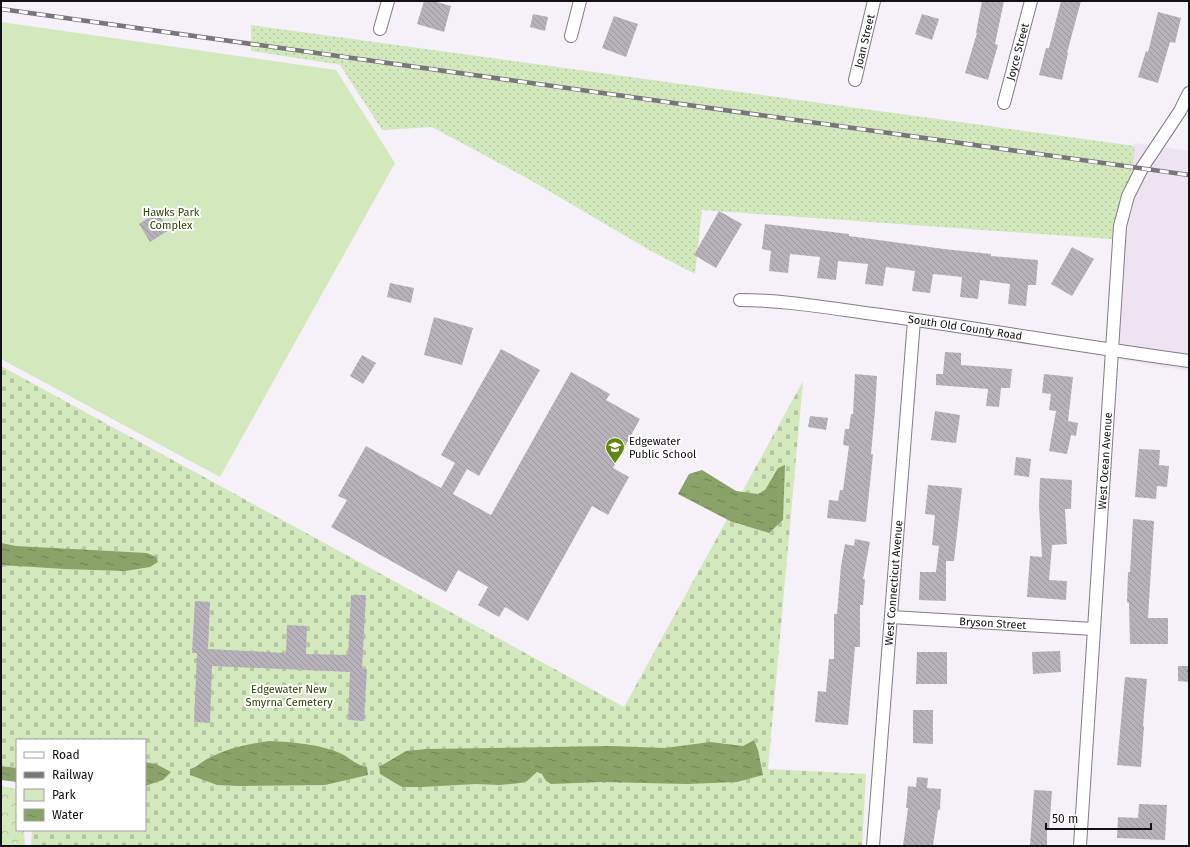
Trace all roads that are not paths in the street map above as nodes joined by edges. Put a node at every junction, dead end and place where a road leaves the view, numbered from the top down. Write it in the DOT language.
graph roads {
  1 [pos="388,1"];
  2 [pos="580,1"];
  3 [pos="874,1"];
  4 [pos="1031,1"];
  5 [pos="380,29"];
  6 [pos="571,36"];
  7 [pos="855,80"];
  8 [pos="1189,93"];
  9 [pos="1004,103"];
  10 [pos="740,300"];
  11 [pos="914,320"];
  12 [pos="1112,351"];
  13 [pos="1189,361"];
  14 [pos="891,617"];
  15 [pos="1094,629"];
  16 [pos="873,846"];
  17 [pos="1080,846"];
  1 -- 5 [label="street"];
  2 -- 6 [label="street"];
  3 -- 7 [label="street, Joan Street"];
  4 -- 9 [label="street, Joyce Street"];
  8 -- 12 [label="street, West Ocean Avenue"];
  10 -- 11 [label="street, South Old County Road"];
  11 -- 12 [label="street, South Old County Road"];
  11 -- 14 [label="street, West Connecticut Avenue"];
  12 -- 13 [label="street, South Old County Road"];
  12 -- 15 [label="street, West Ocean Avenue"];
  14 -- 15 [label="street, Bryson Street"];
  14 -- 16 [label="street, West Connecticut Avenue"];
  15 -- 17 [label="street, West Ocean Avenue"];
}
